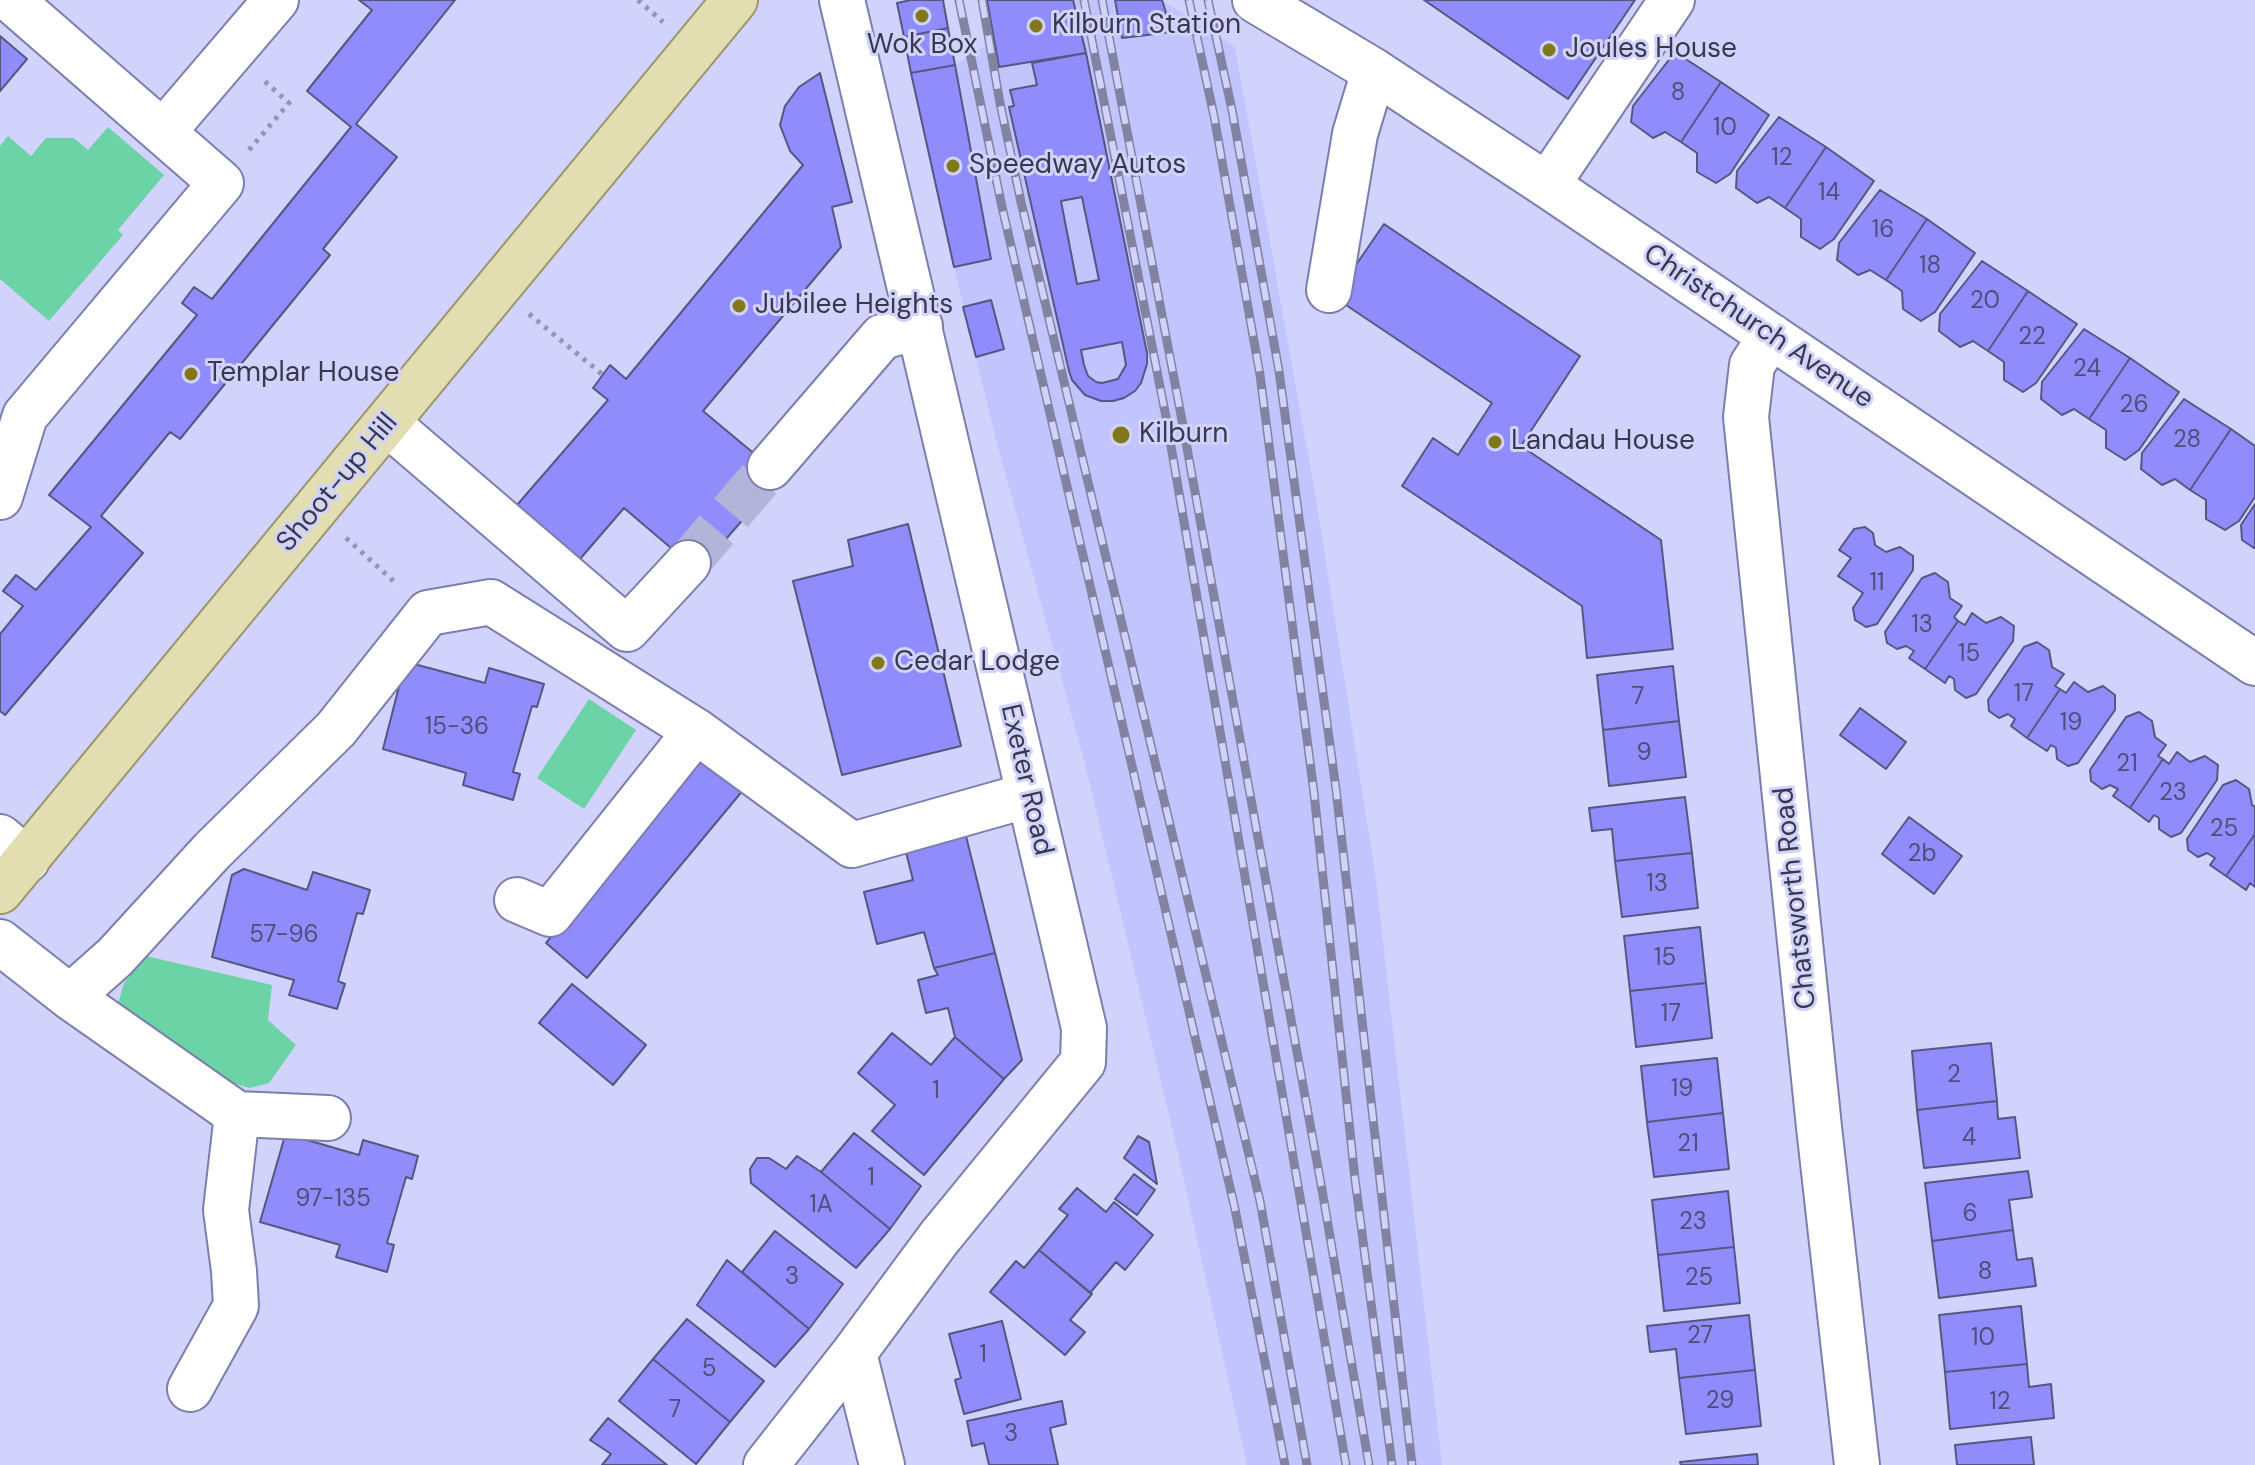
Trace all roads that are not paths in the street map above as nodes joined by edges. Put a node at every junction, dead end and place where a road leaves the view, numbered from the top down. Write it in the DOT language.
graph roads {
  1 [pos="11,0"];
  2 [pos="276,0"];
  3 [pos="735,0"];
  4 [pos="842,0"];
  5 [pos="1672,0"];
  6 [pos="1260,2"];
  7 [pos="1374,71"];
  8 [pos="163,132"];
  9 [pos="1547,185"];
  10 [pos="1329,290"];
  11 [pos="920,326"];
  12 [pos="1771,336"];
  13 [pos="13,404"];
  14 [pos="387,423"];
  15 [pos="770,467"];
  16 [pos="0,497"];
  17 [pos="688,563"];
  18 [pos="2255,663"];
  19 [pos="696,731"];
  20 [pos="1029,795"];
  21 [pos="9,863"];
  22 [pos="517,900"];
  23 [pos="0,942"];
  24 [pos="70,997"];
  25 [pos="237,1114"];
  26 [pos="328,1118"];
  27 [pos="854,1353"];
  28 [pos="190,1389"];
  29 [pos="766,1465"];
  30 [pos="882,1465"];
  31 [pos="1857,1465"];
  1 -- 8 [label="street"];
  2 -- 8 [label="street"];
  3 -- 14 [label="main road, Shoot-up Hill"];
  4 -- 11 [label="street, Exeter Road"];
  5 -- 9 [label="street"];
  6 -- 7 [label="street, Christchurch Avenue"];
  7 -- 9 [label="street, Christchurch Avenue"];
  7 -- 10 [label="street"];
  8 -- 13 [label="street"];
  9 -- 12 [label="street, Christchurch Avenue"];
  11 -- 15 [label="street"];
  11 -- 20 [label="street, Exeter Road"];
  12 -- 18 [label="street, Christchurch Avenue"];
  12 -- 31 [label="street, Chatsworth Road"];
  13 -- 16 [label="street"];
  14 -- 17 [label="street"];
  14 -- 21 [label="main road, Shoot-up Hill"];
  19 -- 20 [label="street"];
  19 -- 22 [label="street"];
  19 -- 24 [label="street"];
  20 -- 27 [label="street, Exeter Road"];
  23 -- 24 [label="street"];
  24 -- 25 [label="street"];
  25 -- 26 [label="street"];
  25 -- 28 [label="street"];
  27 -- 29 [label="street, Exeter Road"];
  27 -- 30 [label="street"];
}
